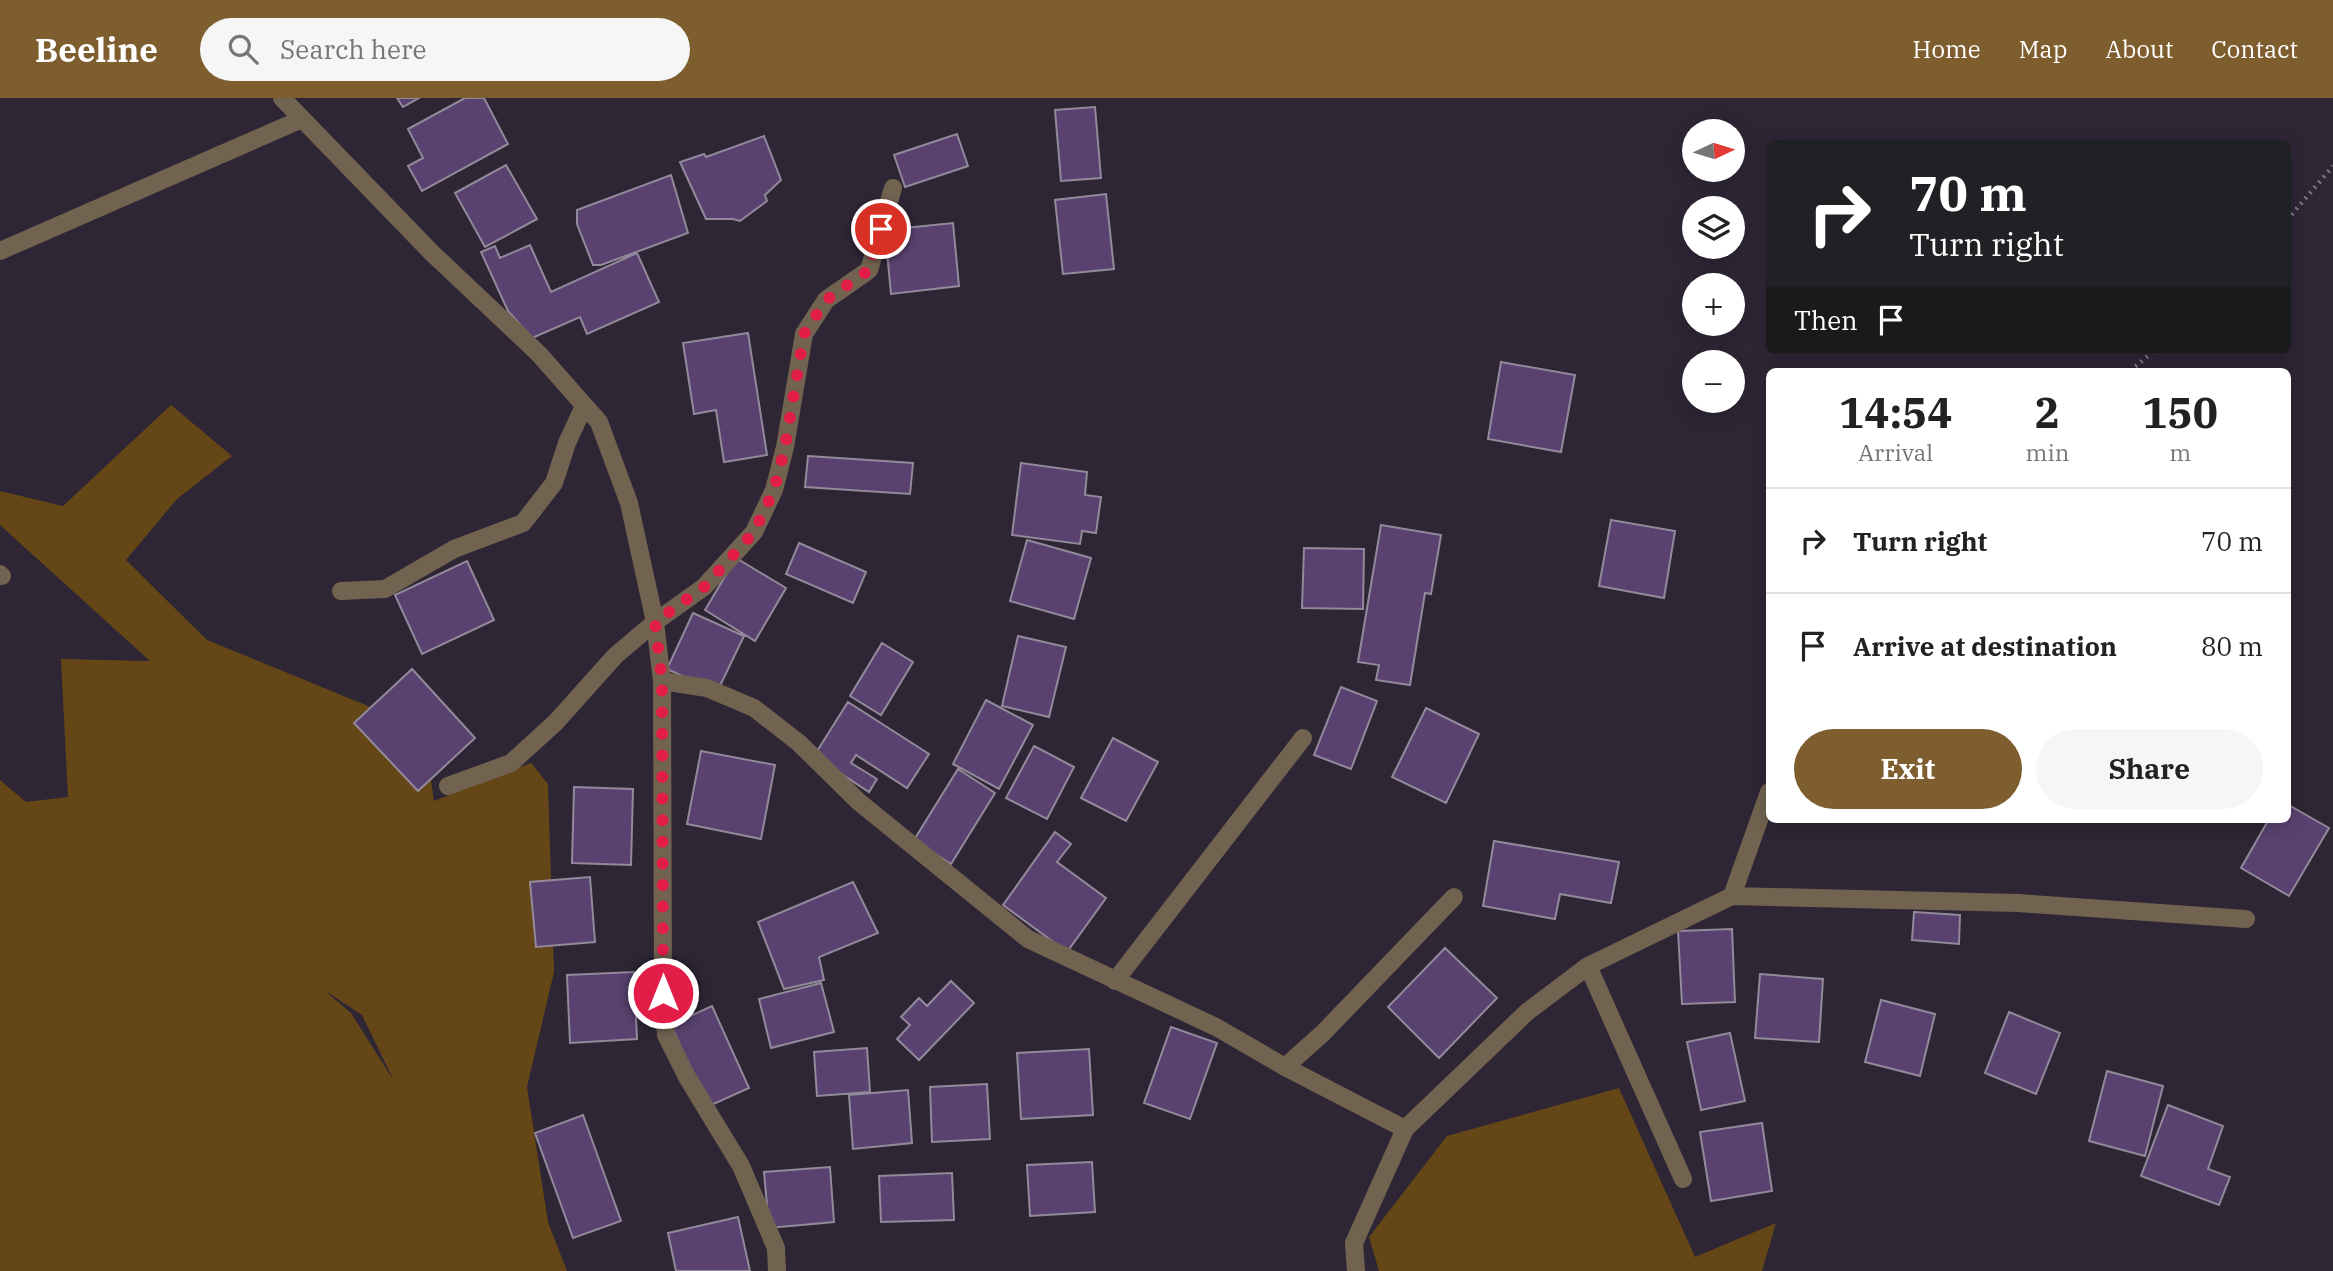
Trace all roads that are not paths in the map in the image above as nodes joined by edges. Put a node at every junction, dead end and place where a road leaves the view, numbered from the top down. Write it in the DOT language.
graph roads {
  1 [pos="282,98"];
  2 [pos="302,119"];
  3 [pos="893,188"];
  4 [pos="0,251"];
  5 [pos="584,406"];
  6 [pos="341,591"];
  7 [pos="655,622"];
  8 [pos="662,681"];
  9 [pos="1303,738"];
  10 [pos="448,786"];
  11 [pos="1766,800"];
  12 [pos="1732,896"];
  13 [pos="1454,897"];
  14 [pos="2246,919"];
  15 [pos="1588,966"];
  16 [pos="1115,981"];
  17 [pos="1285,1067"];
  18 [pos="1405,1129"];
  19 [pos="1683,1179"];
  20 [pos="777,1271"];
  21 [pos="1356,1271"];
  1 -- 2 [label="street"];
  2 -- 4 [label="street"];
  2 -- 5 [label="street"];
  3 -- 7 [label="street"];
  5 -- 6 [label="street"];
  5 -- 7 [label="street"];
  7 -- 8 [label="street"];
  7 -- 10 [label="street"];
  8 -- 16 [label="street"];
  8 -- 20 [label="street"];
  9 -- 16 [label="street"];
  11 -- 12 [label="street"];
  12 -- 14 [label="street"];
  12 -- 15 [label="street"];
  13 -- 17 [label="street"];
  15 -- 18 [label="street"];
  15 -- 19 [label="street"];
  16 -- 17 [label="street"];
  17 -- 18 [label="street"];
  18 -- 21 [label="street"];
}
